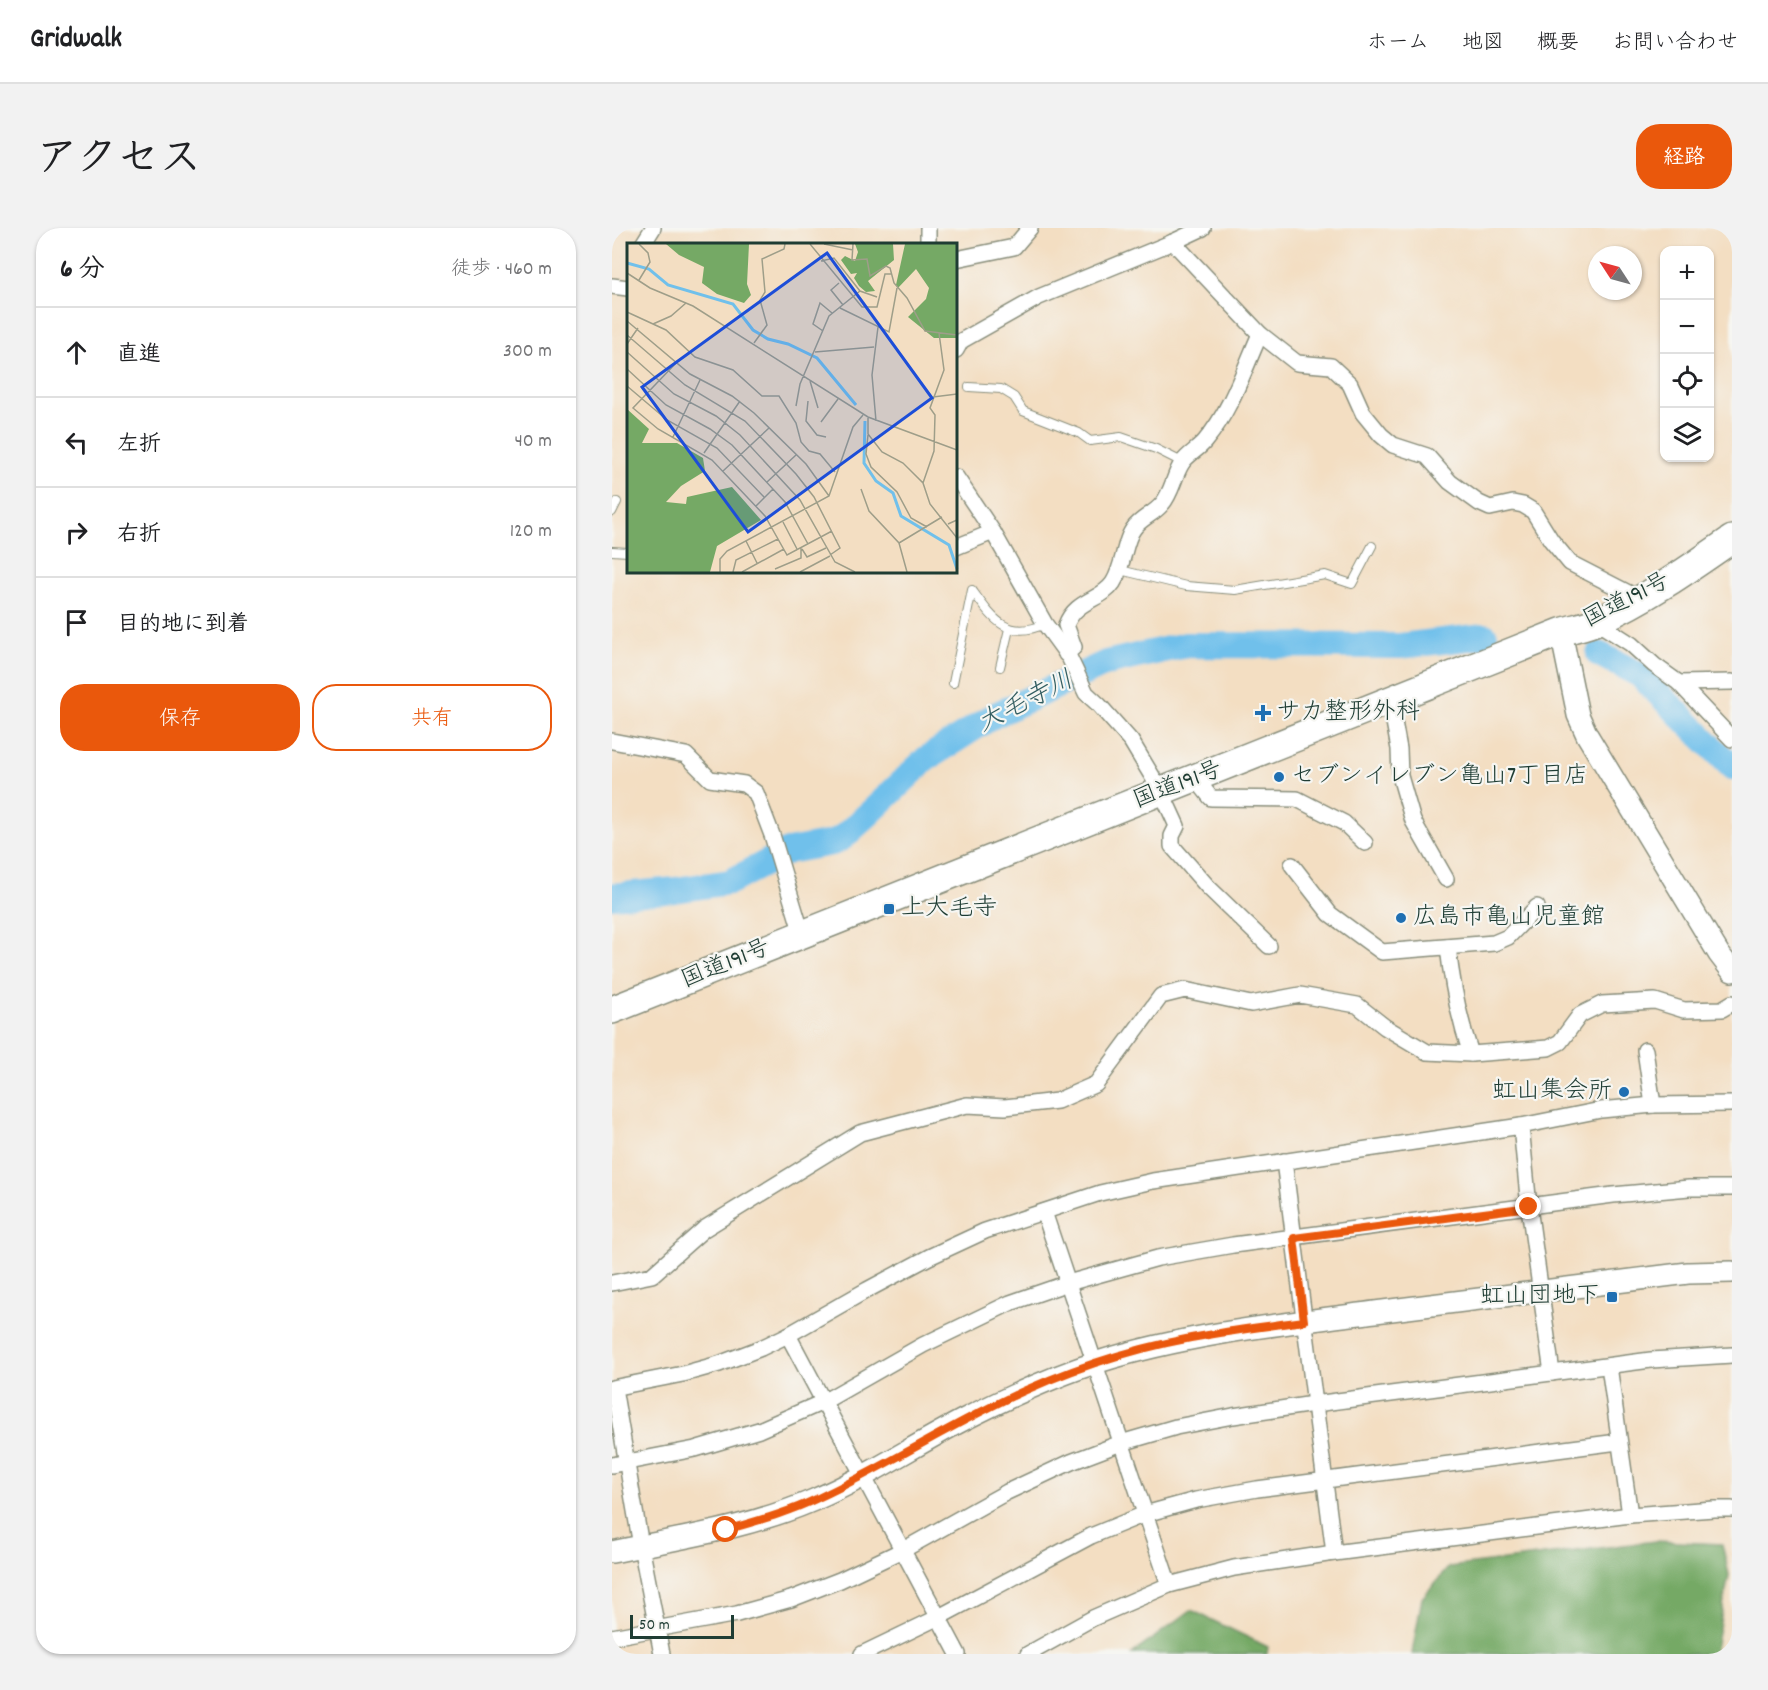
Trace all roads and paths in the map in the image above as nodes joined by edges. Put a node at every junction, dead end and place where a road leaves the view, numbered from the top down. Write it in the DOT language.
graph roads {
  1 [pos="653,228"];
  2 [pos="1030,228"];
  3 [pos="1203,228"];
  4 [pos="1173,242"];
  5 [pos="645,243"];
  6 [pos="957,259"];
  7 [pos="612,286"];
  8 [pos="627,288"];
  9 [pos="1260,334"];
  10 [pos="957,348"];
  11 [pos="969,387"];
  12 [pos="1182,462"];
  13 [pos="957,478"];
  14 [pos="617,502"];
  15 [pos="612,512"];
  16 [pos="993,532"];
  17 [pos="1732,539"];
  18 [pos="1372,546"];
  19 [pos="957,547"];
  20 [pos="612,551"];
  21 [pos="627,552"];
  22 [pos="1120,570"];
  23 [pos="1640,599"];
  24 [pos="1595,621"];
  25 [pos="1045,624"];
  26 [pos="1009,629"];
  27 [pos="1561,632"];
  28 [pos="1068,656"];
  29 [pos="1000,667"];
  30 [pos="1732,682"];
  31 [pos="952,683"];
  32 [pos="1679,683"];
  33 [pos="1390,700"];
  34 [pos="1732,739"];
  35 [pos="612,741"];
  36 [pos="1196,779"];
  37 [pos="1161,791"];
  38 [pos="1365,843"];
  39 [pos="1292,865"];
  40 [pos="1446,879"];
  41 [pos="1537,907"];
  42 [pos="802,934"];
  43 [pos="1269,946"];
  44 [pos="1448,947"];
  45 [pos="1732,971"];
  46 [pos="1732,1003"];
  47 [pos="612,1010"];
  48 [pos="1645,1050"];
  49 [pos="1471,1054"];
  50 [pos="1732,1104"];
  51 [pos="1653,1105"];
  52 [pos="1521,1126"];
  53 [pos="1284,1161"];
  54 [pos="1732,1188"];
  55 [pos="1529,1207"];
  56 [pos="1044,1212"];
  57 [pos="1294,1238"];
  58 [pos="1732,1272"];
  59 [pos="612,1283"];
  60 [pos="1068,1283"];
  61 [pos="1541,1291"];
  62 [pos="1304,1321"];
  63 [pos="788,1335"];
  64 [pos="1732,1355"];
  65 [pos="1095,1363"];
  66 [pos="1608,1366"];
  67 [pos="1552,1373"];
  68 [pos="613,1388"];
  69 [pos="823,1402"];
  70 [pos="1315,1404"];
  71 [pos="1618,1442"];
  72 [pos="1121,1443"];
  73 [pos="620,1463"];
  74 [pos="863,1476"];
  75 [pos="1325,1480"];
  76 [pos="1732,1509"];
  77 [pos="1145,1514"];
  78 [pos="1630,1515"];
  79 [pos="641,1546"];
  80 [pos="903,1550"];
  81 [pos="612,1552"];
  82 [pos="1334,1552"];
  83 [pos="1169,1585"];
  84 [pos="939,1617"];
  85 [pos="657,1628"];
  86 [pos="612,1637"];
  87 [pos="662,1654"];
  88 [pos="862,1654"];
  89 [pos="958,1654"];
  90 [pos="1028,1654"];
  1 -- 5 [label="street"];
  2 -- 6 [label="street"];
  3 -- 4 [label="street"];
  4 -- 9 [label="street"];
  4 -- 10 [label="street"];
  7 -- 8 [label="street"];
  9 -- 12 [label="street"];
  9 -- 23 [label="street"];
  11 -- 12 [label="lane"];
  12 -- 22 [label="street"];
  13 -- 16 [label="street"];
  14 -- 15 [label="lane"];
  16 -- 19 [label="street"];
  16 -- 25 [label="street"];
  17 -- 23 [label="highway, 国道191号"];
  18 -- 22 [label="lane"];
  20 -- 21 [label="lane"];
  22 -- 28 [label="street"];
  23 -- 24 [label="highway, 国道191号"];
  24 -- 27 [label="highway, 国道191号"];
  24 -- 32 [label="street"];
  25 -- 26 [label="lane"];
  25 -- 28 [label="street"];
  26 -- 29 [label="lane"];
  26 -- 31 [label="lane"];
  27 -- 33 [label="highway, 国道191号"];
  27 -- 45 [label="street"];
  28 -- 37 [label="street"];
  30 -- 32 [label="street"];
  32 -- 34 [label="street"];
  33 -- 36 [label="highway, 国道191号"];
  33 -- 40 [label="street"];
  35 -- 42 [label="street"];
  36 -- 37 [label="highway, 国道191号"];
  36 -- 38 [label="street"];
  37 -- 42 [label="highway, 国道191号"];
  37 -- 43 [label="street"];
  39 -- 44 [label="street"];
  41 -- 44 [label="street"];
  42 -- 47 [label="highway, 国道191号"];
  44 -- 49 [label="street"];
  46 -- 49 [label="street"];
  48 -- 51 [label="street"];
  49 -- 59 [label="street"];
  50 -- 51 [label="street"];
  51 -- 52 [label="street"];
  52 -- 53 [label="street"];
  52 -- 55 [label="street"];
  53 -- 56 [label="street"];
  53 -- 57 [label="street"];
  54 -- 55 [label="street"];
  55 -- 57 [label="street"];
  55 -- 61 [label="street"];
  56 -- 60 [label="street"];
  56 -- 63 [label="street"];
  57 -- 60 [label="street"];
  57 -- 62 [label="street"];
  58 -- 61 [label="street"];
  60 -- 65 [label="street"];
  60 -- 69 [label="street"];
  61 -- 62 [label="street"];
  61 -- 67 [label="street"];
  62 -- 65 [label="street"];
  62 -- 70 [label="street"];
  63 -- 68 [label="street"];
  63 -- 69 [label="street"];
  64 -- 66 [label="street"];
  65 -- 72 [label="street"];
  65 -- 74 [label="street"];
  66 -- 67 [label="street"];
  66 -- 71 [label="street"];
  67 -- 70 [label="street"];
  68 -- 73 [label="street"];
  69 -- 73 [label="street"];
  69 -- 74 [label="street"];
  70 -- 72 [label="street"];
  70 -- 75 [label="street"];
  71 -- 75 [label="street"];
  71 -- 78 [label="street"];
  72 -- 77 [label="street"];
  72 -- 80 [label="street"];
  73 -- 79 [label="street"];
  74 -- 79 [label="street"];
  74 -- 80 [label="street"];
  75 -- 77 [label="street"];
  75 -- 82 [label="street"];
  76 -- 78 [label="street"];
  77 -- 83 [label="street"];
  77 -- 84 [label="street"];
  78 -- 82 [label="street"];
  79 -- 81 [label="street"];
  79 -- 85 [label="street"];
  80 -- 84 [label="street"];
  80 -- 85 [label="street"];
  82 -- 83 [label="street"];
  83 -- 90 [label="street"];
  84 -- 88 [label="street"];
  84 -- 89 [label="street"];
  85 -- 86 [label="street"];
  85 -- 87 [label="street"];
}
